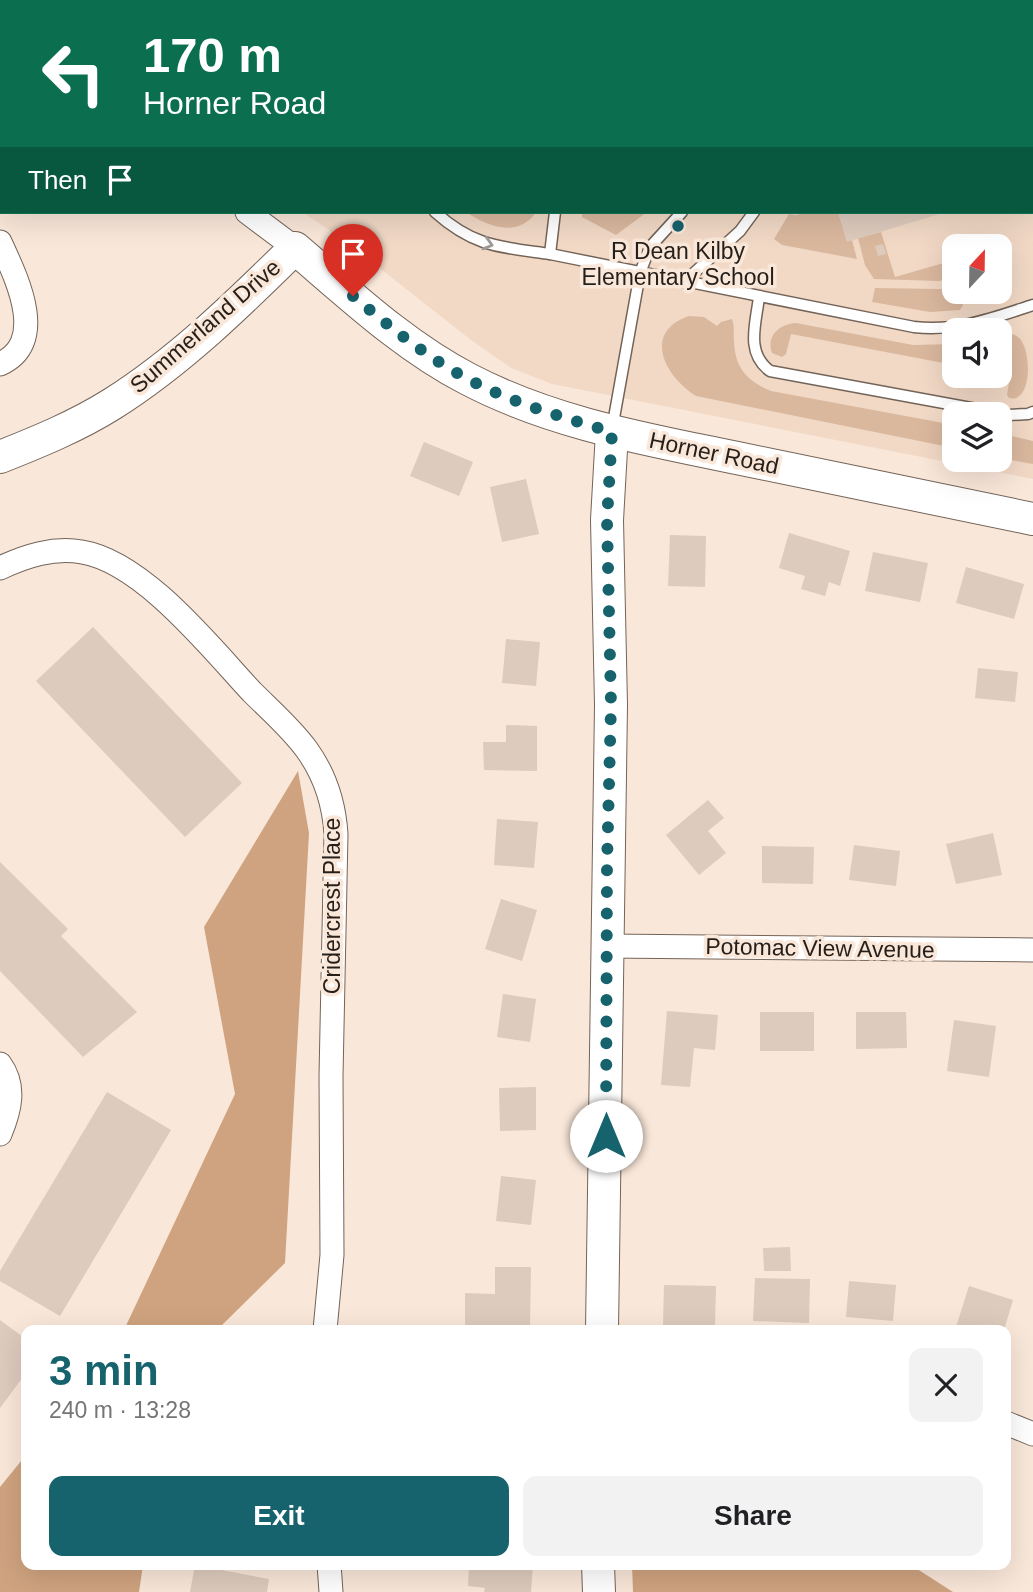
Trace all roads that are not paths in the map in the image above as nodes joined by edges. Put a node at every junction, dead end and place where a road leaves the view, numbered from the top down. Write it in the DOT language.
graph roads {
  1 [pos="250,214"];
  2 [pos="437,214"];
  3 [pos="555,214"];
  4 [pos="680,214"];
  5 [pos="752,214"];
  6 [pos="0,242"];
  7 [pos="295,248"];
  8 [pos="550,254"];
  9 [pos="640,273"];
  10 [pos="684,282"];
  11 [pos="759,297"];
  12 [pos="1032,307"];
  13 [pos="0,364"];
  14 [pos="1033,412"];
  15 [pos="612,432"];
  16 [pos="0,457"];
  17 [pos="1033,519"];
  18 [pos="0,568"];
  19 [pos="607,946"];
  20 [pos="1033,950"];
  21 [pos="0,1064"];
  22 [pos="0,1134"];
  23 [pos="325,1325"];
  24 [pos="602,1325"];
  25 [pos="1011,1425"];
  26 [pos="1033,1433"];
  27 [pos="330,1570"];
  28 [pos="598,1570"];
  29 [pos="331,1592"];
  30 [pos="598,1592"];
  1 -- 7 [label="street, Horner Road"];
  2 -- 8 [label="lane, one-way"];
  3 -- 8 [label="lane"];
  4 -- 9 [label="lane"];
  5 -- 10 [label="lane"];
  6 -- 13 [label="street"];
  7 -- 15 [label="main road, Horner Road"];
  7 -- 16 [label="main road, Summerland Drive"];
  8 -- 9 [label="lane"];
  9 -- 10 [label="lane"];
  9 -- 15 [label="lane"];
  10 -- 11 [label="lane"];
  11 -- 12 [label="lane"];
  11 -- 14 [label="lane"];
  15 -- 17 [label="main road, Horner Road"];
  15 -- 19 [label="main road"];
  18 -- 23 [label="street, Cridercrest Place"];
  19 -- 20 [label="street, Potomac View Avenue"];
  19 -- 24 [label="main road"];
  21 -- 22 [label="street"];
  25 -- 26 [label="street"];
  27 -- 29 [label="street"];
  28 -- 30 [label="main road"];
}
